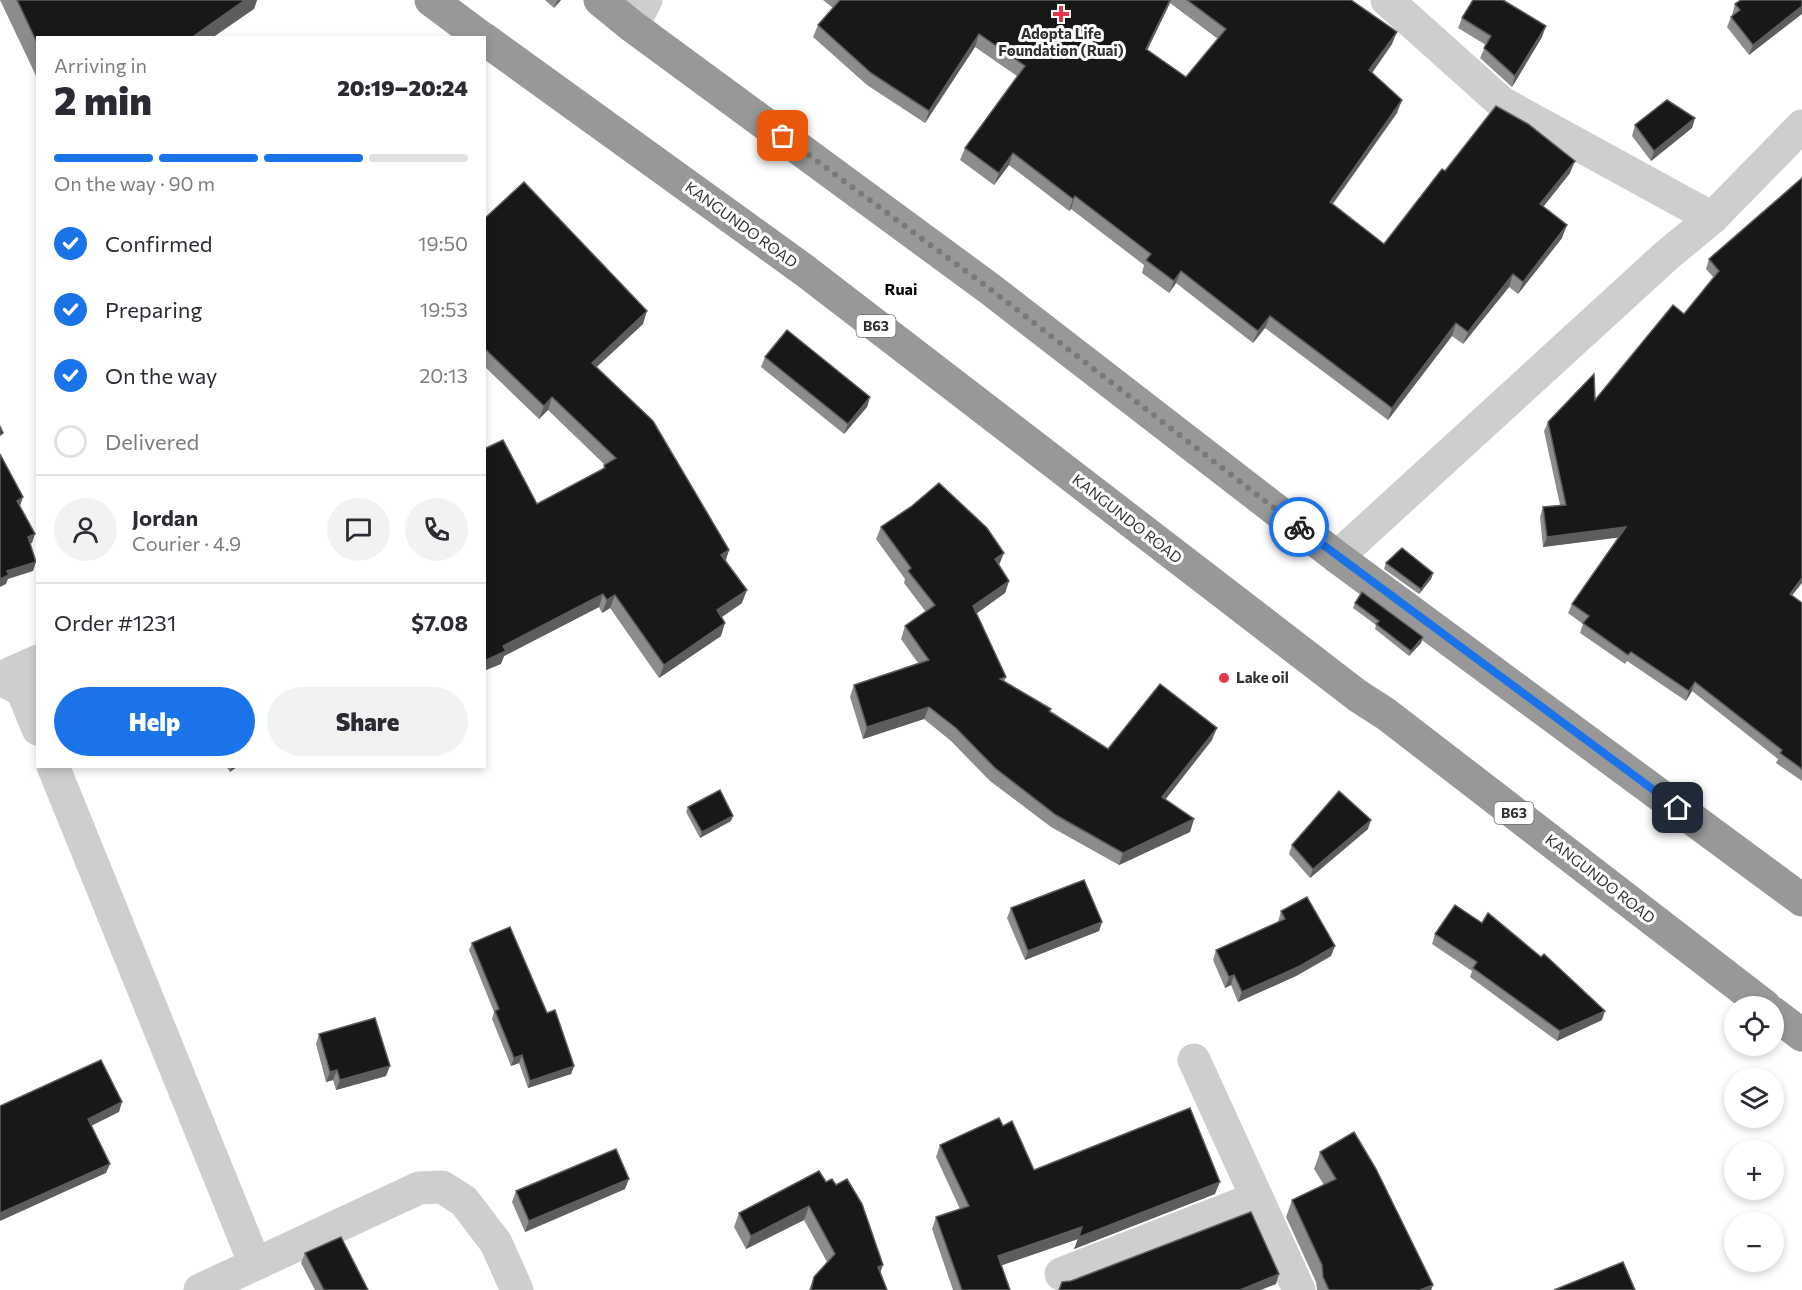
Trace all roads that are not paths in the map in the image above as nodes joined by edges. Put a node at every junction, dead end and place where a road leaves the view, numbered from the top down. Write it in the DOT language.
graph roads {
  1 [pos="431,0"];
  2 [pos="600,0"];
  3 [pos="1387,0"];
  4 [pos="639,13"];
  5 [pos="480,36"];
  6 [pos="486,40"];
  7 [pos="1802,126"];
  8 [pos="1712,218"];
  9 [pos="1337,557"];
  10 [pos="36,662"];
  11 [pos="0,679"];
  12 [pos="36,724"];
  13 [pos="54,768"];
  14 [pos="1802,900"];
  15 [pos="1752,996"];
  16 [pos="1784,1021"];
  17 [pos="1802,1035"];
  18 [pos="1194,1060"];
  19 [pos="1257,1197"];
  20 [pos="255,1264"];
  21 [pos="1061,1274"];
  22 [pos="200,1290"];
  23 [pos="517,1290"];
  24 [pos="1299,1290"];
  1 -- 5 [label="highway, KANGUNDO ROAD / B63"];
  2 -- 4 [label="highway"];
  3 -- 8 [label="street"];
  4 -- 9 [label="highway"];
  6 -- 15 [label="highway, KANGUNDO ROAD / B63"];
  7 -- 8 [label="street"];
  8 -- 9 [label="street"];
  9 -- 14 [label="highway"];
  10 -- 11 [label="street"];
  11 -- 12 [label="street"];
  13 -- 20 [label="street"];
  16 -- 17 [label="highway"];
  18 -- 19 [label="street"];
  19 -- 21 [label="street"];
  19 -- 24 [label="street"];
  20 -- 22 [label="street"];
  20 -- 23 [label="street"];
}
